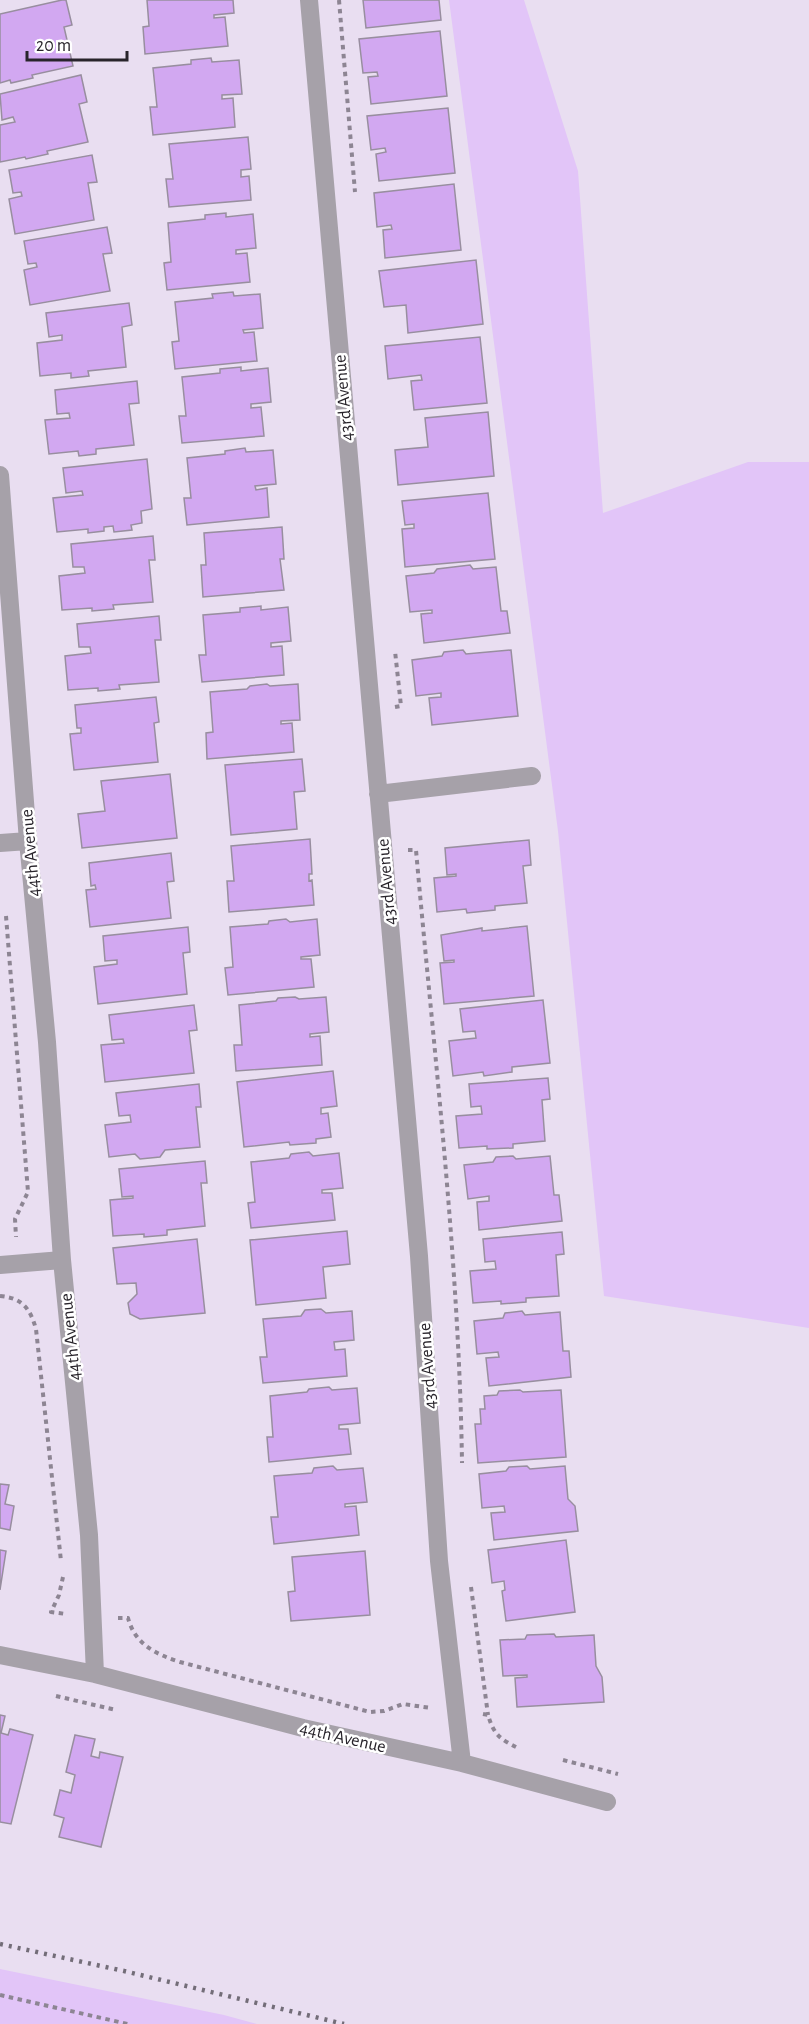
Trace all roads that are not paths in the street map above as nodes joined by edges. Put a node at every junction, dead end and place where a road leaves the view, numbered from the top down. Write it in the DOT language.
graph roads {
  1 [pos="309,0"];
  2 [pos="0,475"];
  3 [pos="532,776"];
  4 [pos="378,794"];
  5 [pos="28,841"];
  6 [pos="0,843"];
  7 [pos="62,1260"];
  8 [pos="9,1265"];
  9 [pos="0,1655"];
  10 [pos="95,1674"];
  11 [pos="462,1763"];
  12 [pos="607,1802"];
  1 -- 4 [label="street, 43rd Avenue"];
  2 -- 5 [label="street, 44th Avenue"];
  3 -- 4 [label="street"];
  4 -- 11 [label="street, 43rd Avenue"];
  5 -- 6 [label="street"];
  5 -- 7 [label="street, 44th Avenue"];
  7 -- 8 [label="street"];
  7 -- 10 [label="street, 44th Avenue"];
  9 -- 10 [label="street"];
  10 -- 11 [label="street, 44th Avenue"];
  11 -- 12 [label="street, 44th Avenue"];
}
